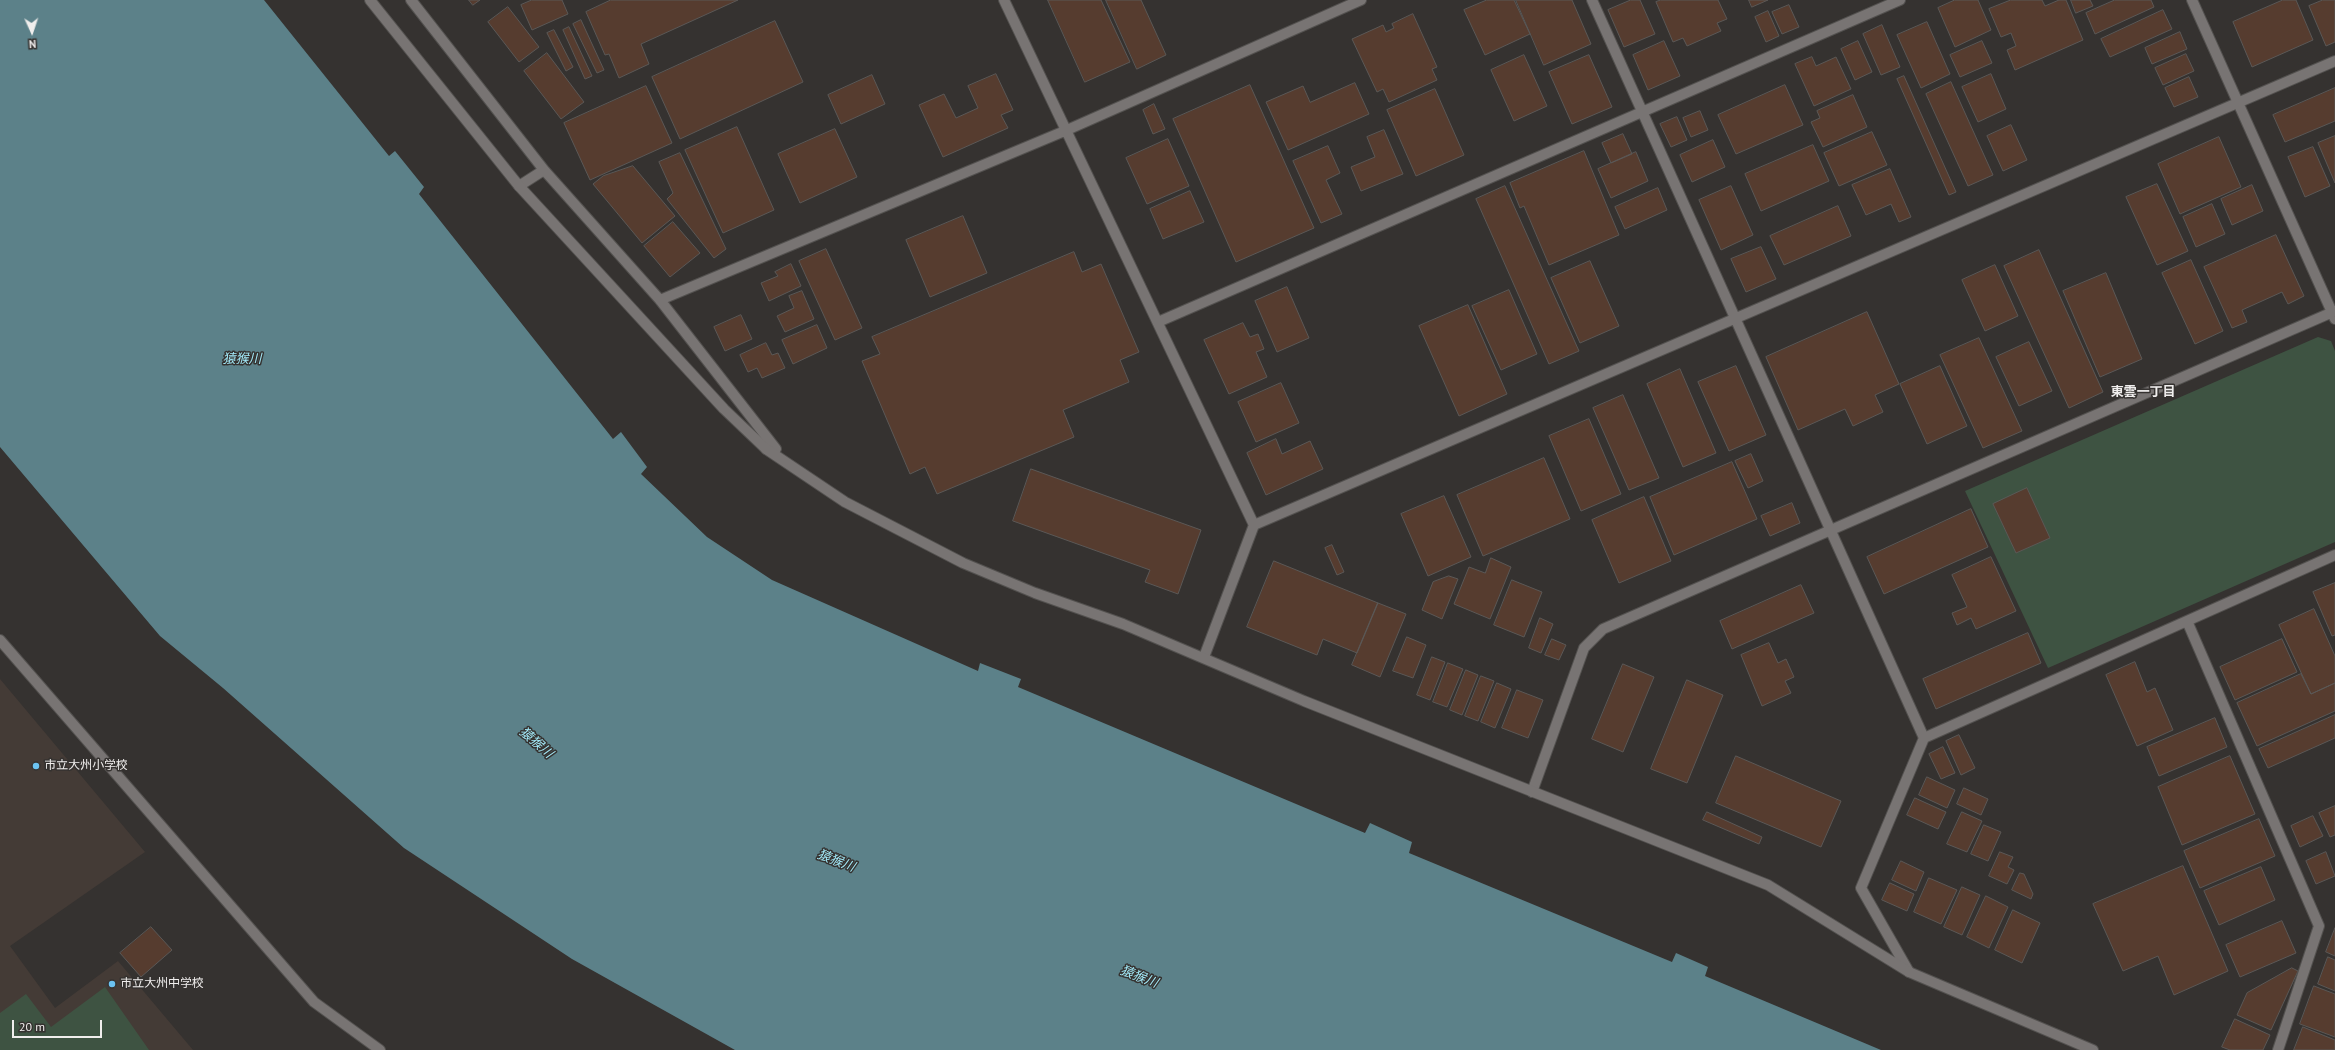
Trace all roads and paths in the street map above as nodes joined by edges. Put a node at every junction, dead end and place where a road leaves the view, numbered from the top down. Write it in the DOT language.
graph roads {
  1 [pos="370,0"];
  2 [pos="411,0"];
  3 [pos="1004,0"];
  4 [pos="1361,0"];
  5 [pos="1592,0"];
  6 [pos="1900,0"];
  7 [pos="2192,0"];
  8 [pos="2335,61"];
  9 [pos="2239,102"];
  10 [pos="1642,112"];
  11 [pos="1067,130"];
  12 [pos="544,170"];
  13 [pos="519,186"];
  14 [pos="660,300"];
  15 [pos="2334,314"];
  16 [pos="1736,318"];
  17 [pos="1158,322"];
  18 [pos="766,449"];
  19 [pos="1254,525"];
  20 [pos="1830,530"];
  21 [pos="2335,555"];
  22 [pos="2187,621"];
  23 [pos="0,640"];
  24 [pos="1204,657"];
  25 [pos="1924,738"];
  26 [pos="1532,792"];
  27 [pos="1909,972"];
  28 [pos="380,1050"];
  29 [pos="2093,1050"];
  30 [pos="2278,1050"];
  1 -- 13 [label="street"];
  2 -- 12 [label="street"];
  3 -- 11 [label="street"];
  4 -- 11 [label="street"];
  5 -- 10 [label="street"];
  6 -- 10 [label="street"];
  7 -- 9 [label="street"];
  8 -- 9 [label="street"];
  9 -- 15 [label="street"];
  9 -- 16 [label="street"];
  10 -- 16 [label="street"];
  10 -- 17 [label="street"];
  11 -- 14 [label="street"];
  11 -- 17 [label="street"];
  12 -- 13 [label="street"];
  12 -- 14 [label="street"];
  13 -- 18 [label="street"];
  14 -- 18 [label="street"];
  15 -- 20 [label="street"];
  16 -- 19 [label="street"];
  16 -- 20 [label="street"];
  17 -- 19 [label="street"];
  18 -- 24 [label="street"];
  19 -- 24 [label="street"];
  20 -- 25 [label="street"];
  20 -- 26 [label="street"];
  21 -- 22 [label="street"];
  22 -- 25 [label="street"];
  22 -- 30 [label="street"];
  23 -- 28 [label="street"];
  24 -- 26 [label="street"];
  25 -- 27 [label="street"];
  26 -- 27 [label="street"];
  27 -- 29 [label="street"];
}
